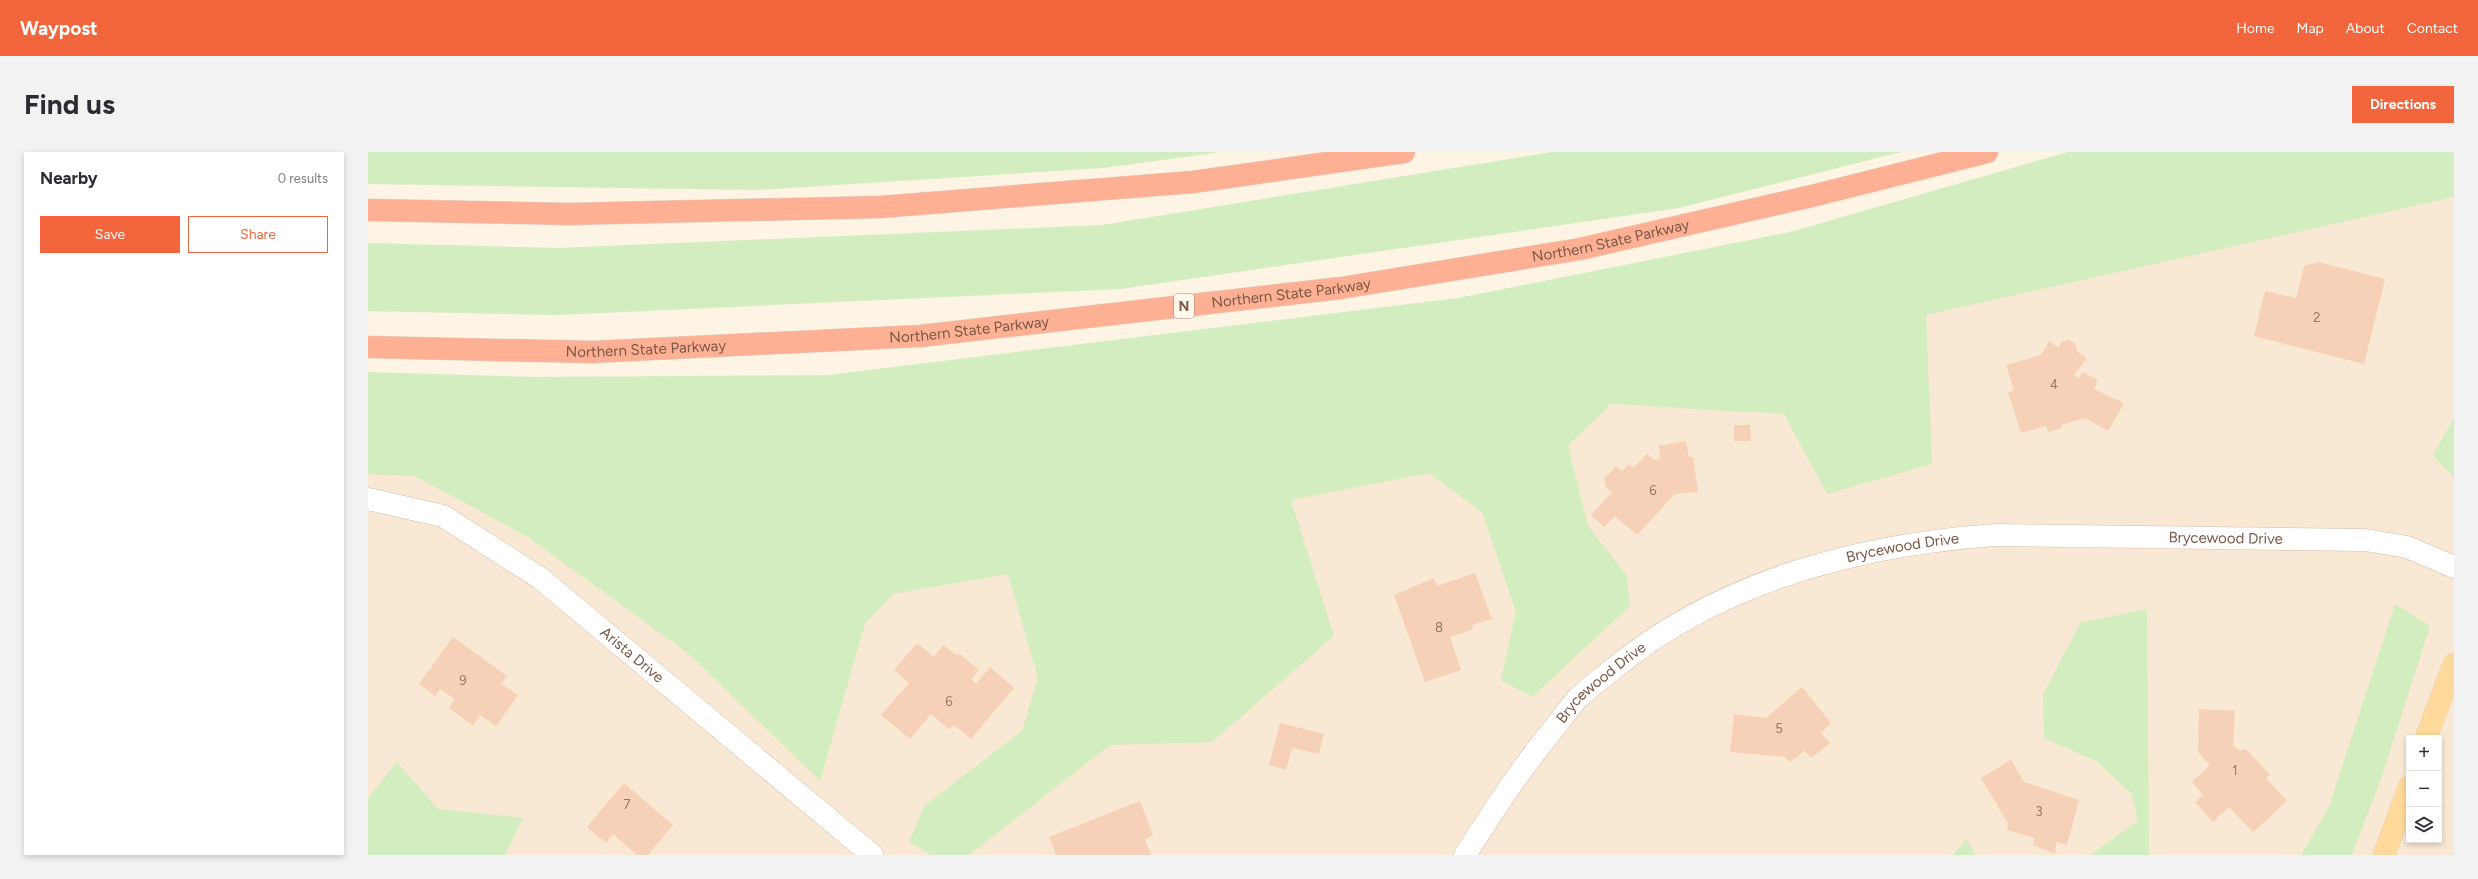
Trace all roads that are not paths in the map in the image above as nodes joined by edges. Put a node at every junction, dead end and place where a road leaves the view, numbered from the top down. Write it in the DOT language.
graph roads {
  1 [pos="1404,152"];
  2 [pos="1987,152"];
  3 [pos="368,210"];
  4 [pos="368,347"];
  5 [pos="368,499"];
  6 [pos="2454,567"];
  7 [pos="2454,664"];
  8 [pos="2427,735"];
  9 [pos="2406,795"];
  10 [pos="872,855"];
  11 [pos="1464,855"];
  12 [pos="2384,855"];
  1 -- 3 [label="highway"];
  2 -- 4 [label="highway, Northern State Parkway / N"];
  5 -- 10 [label="street, Arista Drive"];
  6 -- 11 [label="street, Brycewood Drive"];
  7 -- 8 [label="main road"];
  9 -- 12 [label="main road"];
}
